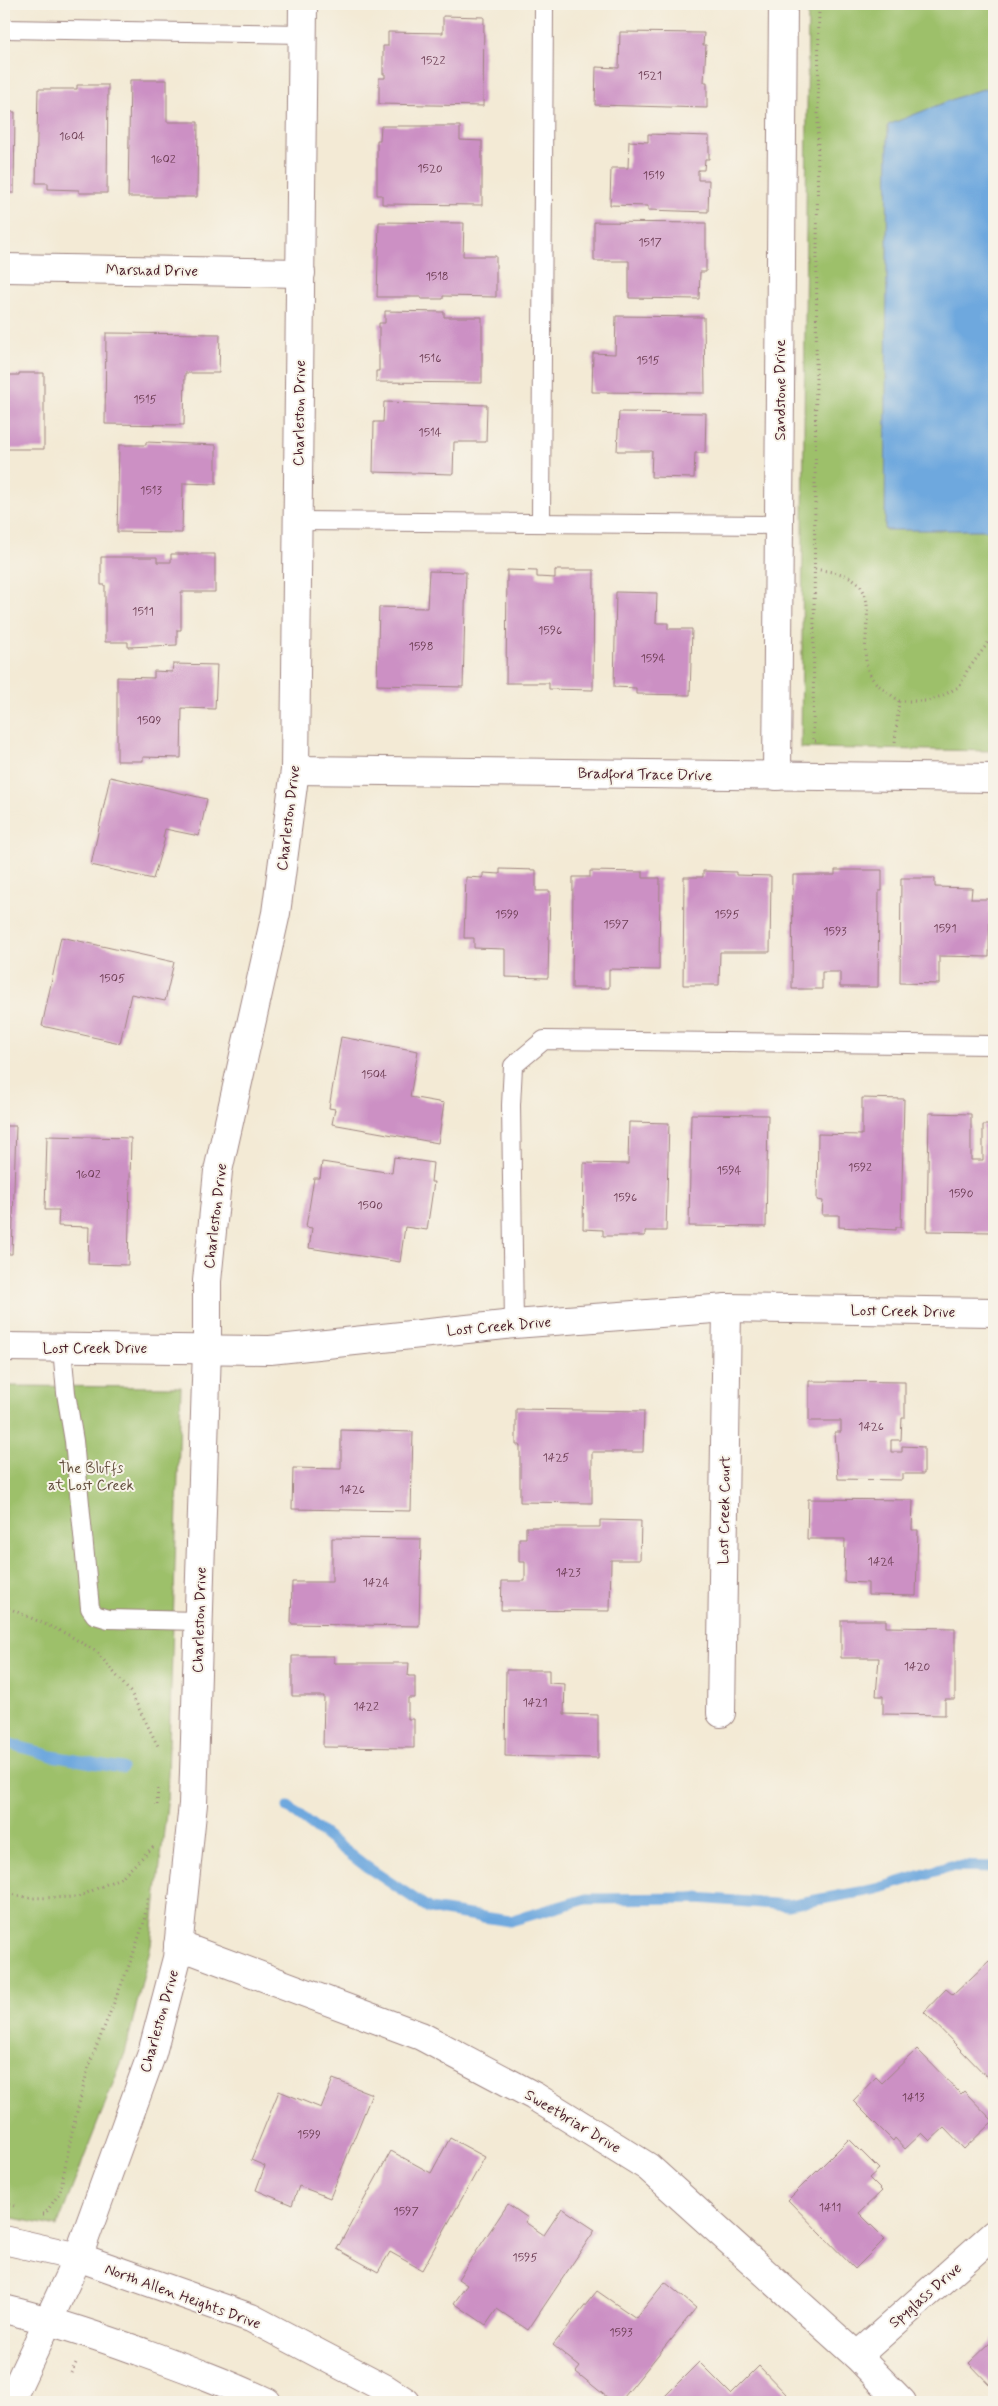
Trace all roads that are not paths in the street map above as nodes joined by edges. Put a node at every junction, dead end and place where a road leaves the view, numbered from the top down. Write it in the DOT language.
graph roads {
  1 [pos="303,4"];
  2 [pos="544,4"];
  3 [pos="783,4"];
  4 [pos="4,30"];
  5 [pos="303,34"];
  6 [pos="4,268"];
  7 [pos="301,273"];
  8 [pos="298,521"];
  9 [pos="541,522"];
  10 [pos="779,525"];
  11 [pos="295,770"];
  12 [pos="777,776"];
  13 [pos="994,778"];
  14 [pos="994,1045"];
  15 [pos="727,1308"];
  16 [pos="994,1312"];
  17 [pos="514,1324"];
  18 [pos="4,1348"];
  19 [pos="62,1348"];
  20 [pos="208,1348"];
  21 [pos="199,1621"];
  22 [pos="722,1713"];
  23 [pos="178,1945"];
  24 [pos="994,2234"];
  25 [pos="4,2240"];
  26 [pos="78,2257"];
  27 [pos="4,2309"];
  28 [pos="48,2319"];
  29 [pos="857,2356"];
  30 [pos="10,2402"];
  31 [pos="267,2402"];
  32 [pos="406,2402"];
  33 [pos="902,2402"];
  1 -- 5 [label="street, Charleston Drive"];
  2 -- 9 [label="lane"];
  3 -- 10 [label="street, Sandstone Drive"];
  4 -- 5 [label="lane"];
  5 -- 7 [label="street, Charleston Drive"];
  6 -- 7 [label="street, Marshad Drive"];
  7 -- 8 [label="street, Charleston Drive"];
  8 -- 9 [label="lane"];
  8 -- 11 [label="street, Charleston Drive"];
  9 -- 10 [label="lane"];
  10 -- 12 [label="street, Sandstone Drive"];
  11 -- 12 [label="street, Bradford Trace Drive"];
  11 -- 20 [label="street, Charleston Drive"];
  12 -- 13 [label="street, Bradford Trace Drive"];
  14 -- 17 [label="lane"];
  15 -- 16 [label="street, Lost Creek Drive"];
  15 -- 17 [label="street, Lost Creek Drive"];
  15 -- 22 [label="street, Lost Creek Court"];
  17 -- 20 [label="street, Lost Creek Drive"];
  18 -- 19 [label="street, Lost Creek Drive"];
  19 -- 20 [label="street, Lost Creek Drive"];
  19 -- 21 [label="lane"];
  20 -- 21 [label="street, Charleston Drive"];
  21 -- 23 [label="street, Charleston Drive"];
  23 -- 26 [label="street, Charleston Drive"];
  23 -- 29 [label="street, Sweetbriar Drive"];
  24 -- 29 [label="street, Spyglass Drive"];
  25 -- 26 [label="street, North Allen Heights Drive"];
  26 -- 28 [label="street, Charleston Drive"];
  26 -- 32 [label="street, North Allen Heights Drive"];
  27 -- 28 [label="street"];
  28 -- 30 [label="street, Charleston Drive"];
  28 -- 31 [label="street"];
  29 -- 33 [label="street, Sweetbriar Drive"];
}
